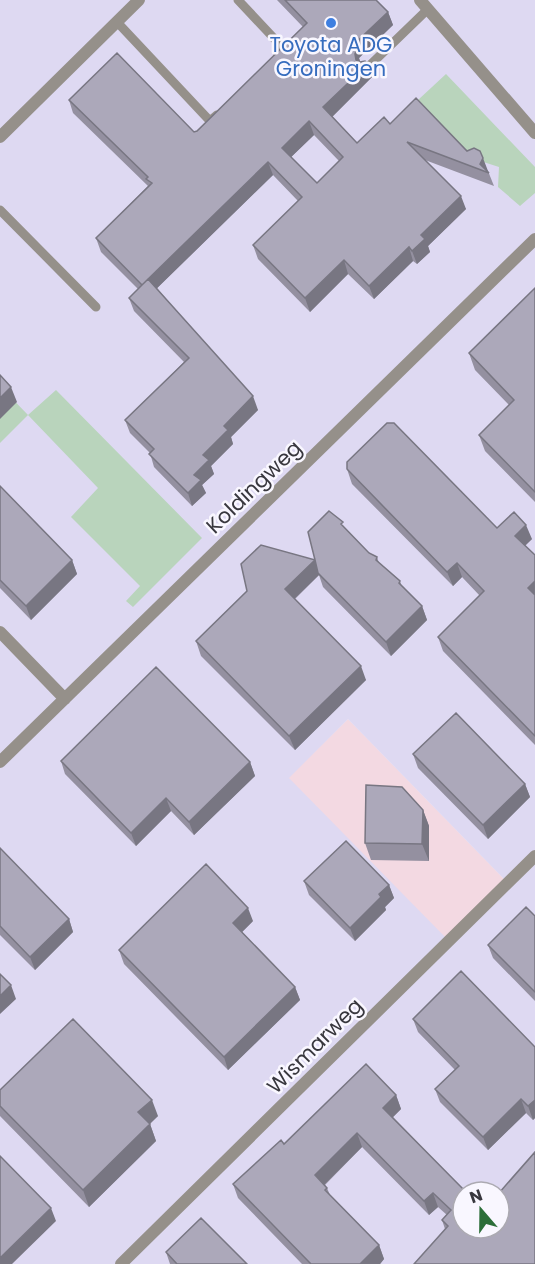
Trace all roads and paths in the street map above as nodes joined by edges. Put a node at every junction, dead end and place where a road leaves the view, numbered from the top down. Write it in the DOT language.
graph roads {
  1 [pos="139,0"];
  2 [pos="238,0"];
  3 [pos="424,5"];
  4 [pos="117,22"];
  5 [pos="270,63"];
  6 [pos="366,69"];
  7 [pos="225,107"];
  8 [pos="535,133"];
  9 [pos="0,137"];
  10 [pos="0,210"];
  11 [pos="535,239"];
  12 [pos="96,307"];
  13 [pos="0,632"];
  14 [pos="65,699"];
  15 [pos="0,762"];
  16 [pos="535,856"];
  17 [pos="122,1264"];
  1 -- 4 [label="street"];
  2 -- 5 [label="lane"];
  3 -- 6 [label="lane"];
  3 -- 8 [label="street"];
  4 -- 7 [label="lane"];
  4 -- 9 [label="street"];
  10 -- 12 [label="lane"];
  11 -- 14 [label="street, Koldingweg"];
  13 -- 14 [label="street"];
  14 -- 15 [label="street, Koldingweg"];
  16 -- 17 [label="street, Wismarweg"];
}
